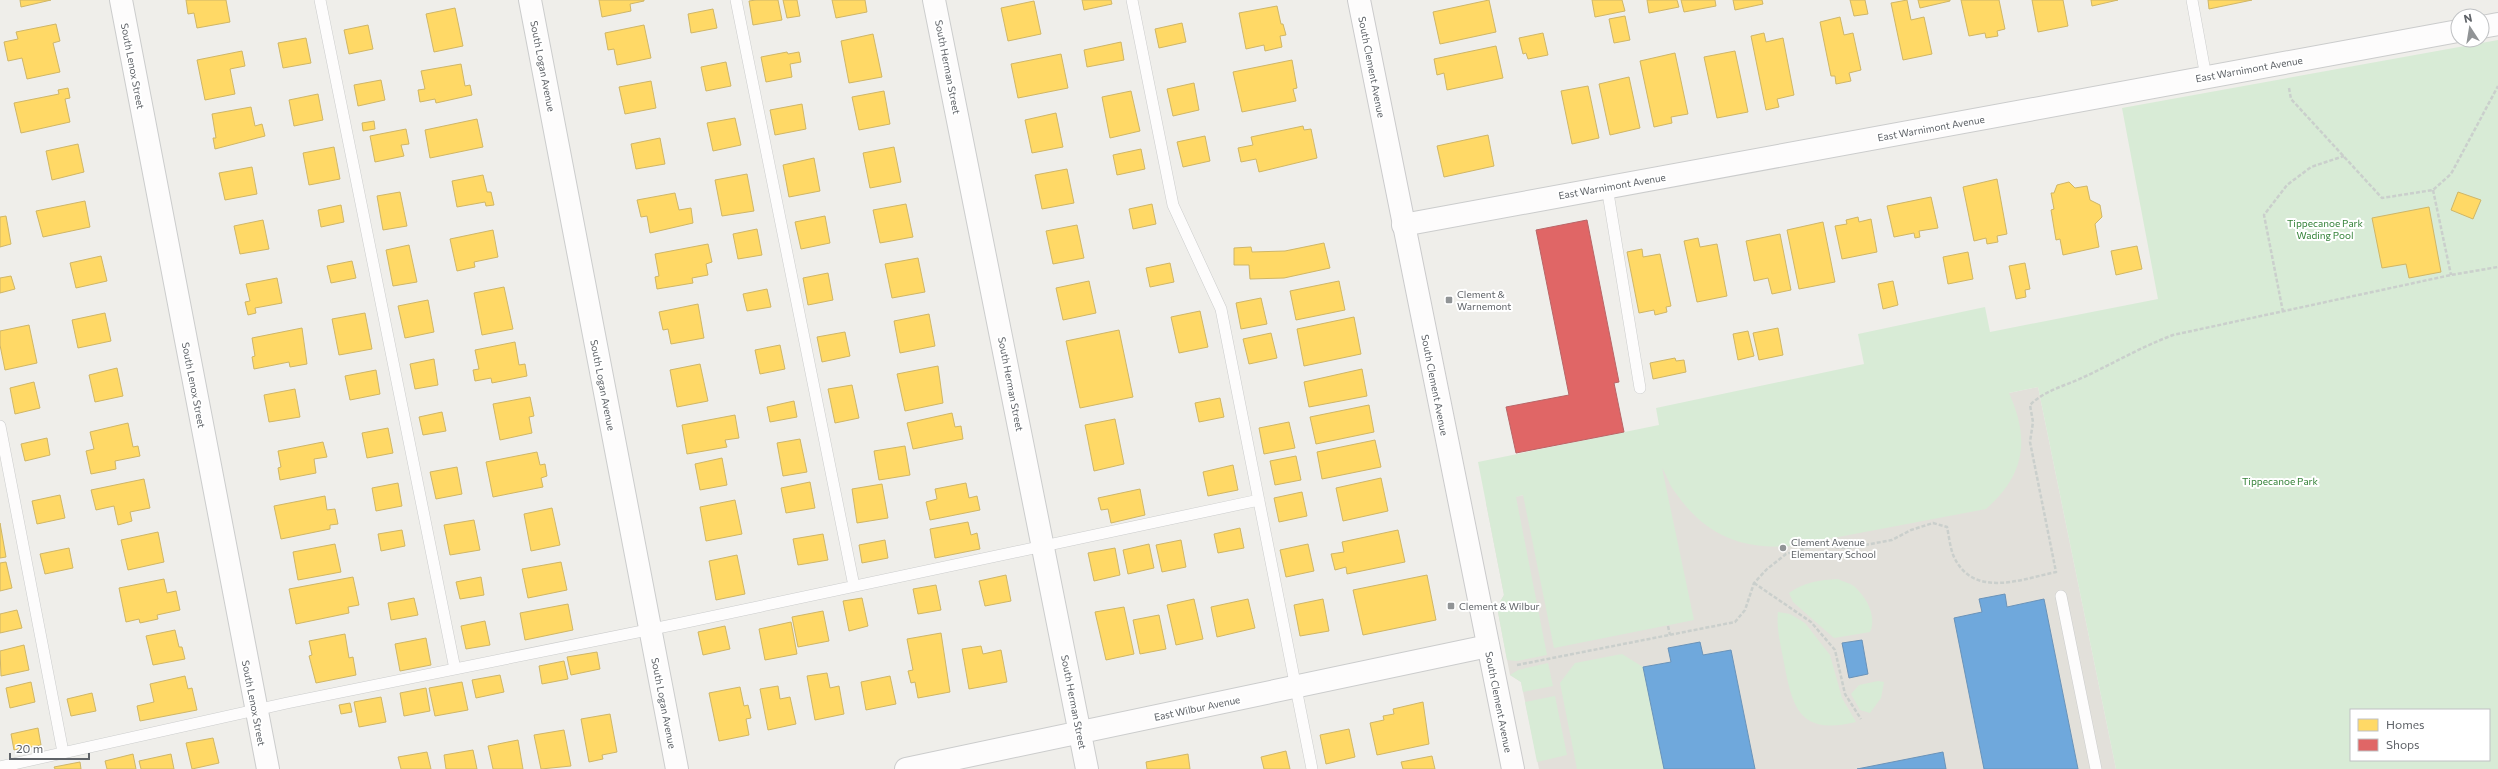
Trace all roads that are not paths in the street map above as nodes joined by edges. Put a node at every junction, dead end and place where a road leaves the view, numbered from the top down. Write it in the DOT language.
graph roads {
  1 [pos="121,0"];
  2 [pos="320,0"];
  3 [pos="530,0"];
  4 [pos="736,0"];
  5 [pos="934,0"];
  6 [pos="1132,0"];
  7 [pos="1359,0"];
  8 [pos="2192,0"];
  9 [pos="2450,32"];
  10 [pos="2206,78"];
  11 [pos="1607,187"];
  12 [pos="1403,225"];
  13 [pos="1640,388"];
  14 [pos="0,426"];
  15 [pos="1259,500"];
  16 [pos="1043,547"];
  17 [pos="854,586"];
  18 [pos="2061,596"];
  19 [pos="650,629"];
  20 [pos="1488,646"];
  21 [pos="455,669"];
  22 [pos="1295,687"];
  23 [pos="255,710"];
  24 [pos="1080,732"];
  25 [pos="63,752"];
  26 [pos="0,766"];
  27 [pos="268,769"];
  28 [pos="677,769"];
  29 [pos="906,769"];
  30 [pos="1087,769"];
  31 [pos="1312,769"];
  32 [pos="1513,769"];
  33 [pos="2096,769"];
  1 -- 23 [label="street, South Lenox Street"];
  2 -- 21 [label="lane"];
  3 -- 19 [label="street, South Logan Avenue"];
  4 -- 17 [label="lane"];
  5 -- 16 [label="street, South Herman Street"];
  6 -- 15 [label="lane"];
  7 -- 12 [label="street, South Clement Avenue"];
  8 -- 10 [label="lane"];
  9 -- 10 [label="street, East Warnimont Avenue"];
  10 -- 11 [label="street, East Warnimont Avenue"];
  11 -- 12 [label="street, East Warnimont Avenue"];
  11 -- 13 [label="lane"];
  12 -- 20 [label="street, South Clement Avenue"];
  14 -- 25 [label="lane"];
  15 -- 16 [label="lane"];
  15 -- 22 [label="lane"];
  16 -- 17 [label="lane"];
  16 -- 24 [label="street, South Herman Street"];
  17 -- 19 [label="lane"];
  18 -- 33 [label="lane"];
  19 -- 21 [label="lane"];
  19 -- 28 [label="street, South Logan Avenue"];
  20 -- 22 [label="street, East Wilbur Avenue"];
  20 -- 32 [label="street, South Clement Avenue"];
  21 -- 23 [label="lane"];
  22 -- 24 [label="street, East Wilbur Avenue"];
  22 -- 31 [label="lane"];
  23 -- 25 [label="lane"];
  23 -- 27 [label="street, South Lenox Street"];
  24 -- 29 [label="street, East Wilbur Avenue"];
  24 -- 30 [label="street, South Herman Street"];
  25 -- 26 [label="lane"];
}
